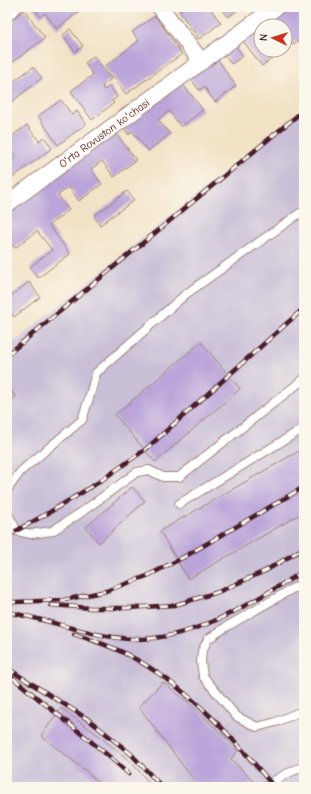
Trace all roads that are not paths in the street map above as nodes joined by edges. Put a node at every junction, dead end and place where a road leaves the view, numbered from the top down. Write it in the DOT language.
graph roads {
  1 [pos="13,7"];
  2 [pos="160,7"];
  3 [pos="276,7"];
  4 [pos="7,12"];
  5 [pos="201,61"];
  6 [pos="7,204"];
  7 [pos="304,214"];
  8 [pos="304,379"];
  9 [pos="304,428"];
  10 [pos="7,490"];
  11 [pos="179,504"];
  12 [pos="7,512"];
  13 [pos="304,582"];
  14 [pos="304,710"];
  15 [pos="304,766"];
  16 [pos="265,787"];
  1 -- 4 [label="street"];
  2 -- 5 [label="street"];
  3 -- 5 [label="street, Oʻrta Rovuston koʻchasi"];
  5 -- 6 [label="street, Oʻrta Rovuston koʻchasi"];
  7 -- 10 [label="lane"];
  8 -- 12 [label="lane"];
  9 -- 11 [label="lane"];
  13 -- 14 [label="lane"];
  15 -- 16 [label="lane"];
}
